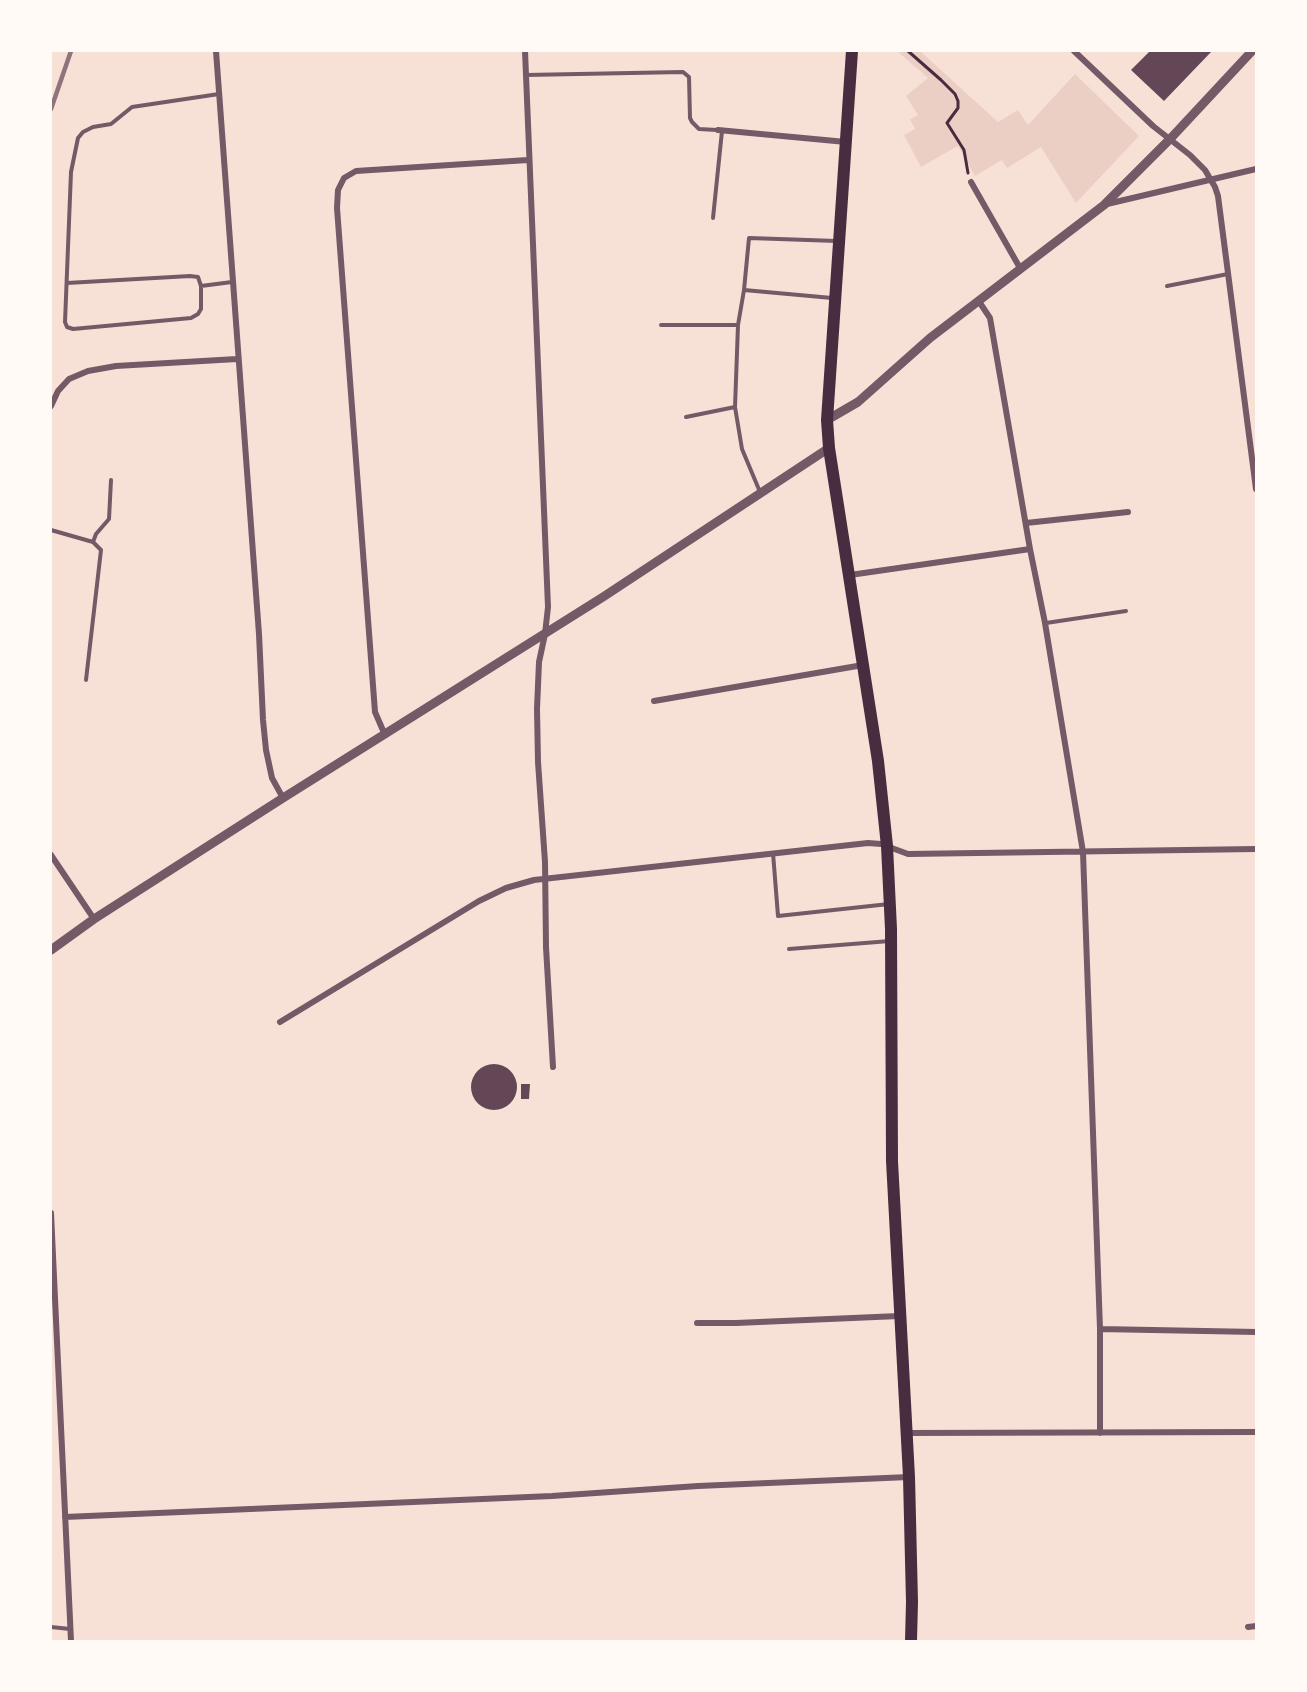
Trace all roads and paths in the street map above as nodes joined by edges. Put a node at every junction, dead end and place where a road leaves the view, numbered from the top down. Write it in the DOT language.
graph roads {
  1 [pos="216,51"];
  2 [pos="525,51"];
  3 [pos="852,51"];
  4 [pos="908,51"];
  5 [pos="1074,51"];
  6 [pos="1252,51"];
  7 [pos="526,75"];
  8 [pos="219,94"];
  9 [pos="720,130"];
  10 [pos="1171,138"];
  11 [pos="847,142"];
  12 [pos="528,160"];
  13 [pos="1256,169"];
  14 [pos="1212,180"];
  15 [pos="971,182"];
  16 [pos="1104,205"];
  17 [pos="713,218"];
  18 [pos="839,241"];
  19 [pos="1020,268"];
  20 [pos="1228,274"];
  21 [pos="232,282"];
  22 [pos="67,283"];
  23 [pos="201,286"];
  24 [pos="1167,286"];
  25 [pos="744,290"];
  26 [pos="836,298"];
  27 [pos="978,300"];
  28 [pos="661,325"];
  29 [pos="738,325"];
  30 [pos="237,359"];
  31 [pos="51,406"];
  32 [pos="735,407"];
  33 [pos="686,417"];
  34 [pos="827,420"];
  35 [pos="1253,429"];
  36 [pos="829,448"];
  37 [pos="111,480"];
  38 [pos="1256,489"];
  39 [pos="760,493"];
  40 [pos="1128,512"];
  41 [pos="1026,524"];
  42 [pos="51,530"];
  43 [pos="93,542"];
  44 [pos="1030,549"];
  45 [pos="850,575"];
  46 [pos="1126,611"];
  47 [pos="1045,623"];
  48 [pos="545,634"];
  49 [pos="864,665"];
  50 [pos="86,680"];
  51 [pos="654,701"];
  52 [pos="385,736"];
  53 [pos="283,798"];
  54 [pos="887,846"];
  55 [pos="1256,849"];
  56 [pos="1083,852"];
  57 [pos="773,853"];
  58 [pos="51,855"];
  59 [pos="546,878"];
  60 [pos="889,904"];
  61 [pos="94,919"];
  62 [pos="891,941"];
  63 [pos="789,949"];
  64 [pos="51,950"];
  65 [pos="280,1022"];
  66 [pos="553,1066"];
  67 [pos="51,1213"];
  68 [pos="53,1304"];
  69 [pos="899,1316"];
  70 [pos="697,1323"];
  71 [pos="1100,1329"];
  72 [pos="1256,1332"];
  73 [pos="1256,1431"];
  74 [pos="907,1433"];
  75 [pos="1100,1433"];
  76 [pos="909,1477"];
  77 [pos="65,1517"];
  78 [pos="1256,1626"];
  79 [pos="51,1627"];
  80 [pos="1248,1627"];
  81 [pos="71,1629"];
  82 [pos="71,1641"];
  83 [pos="910,1641"];
  1 -- 8 [label="street"];
  2 -- 7 [label="street"];
  3 -- 11 [label="main road"];
  4 -- 15 [label="path"];
  5 -- 10 [label="street"];
  6 -- 10 [label="street"];
  7 -- 9 [label="lane"];
  7 -- 12 [label="street"];
  8 -- 21 [label="street"];
  8 -- 22 [label="lane"];
  9 -- 11 [label="street"];
  9 -- 17 [label="lane"];
  10 -- 14 [label="street"];
  10 -- 16 [label="street"];
  11 -- 18 [label="main road"];
  12 -- 48 [label="street"];
  12 -- 52 [label="street"];
  13 -- 14 [label="street"];
  14 -- 16 [label="street"];
  14 -- 20 [label="street"];
  15 -- 19 [label="street"];
  16 -- 19 [label="street"];
  18 -- 25 [label="lane"];
  18 -- 26 [label="main road"];
  19 -- 27 [label="street"];
  20 -- 24 [label="lane"];
  20 -- 35 [label="street"];
  21 -- 23 [label="lane"];
  21 -- 30 [label="street"];
  22 -- 23 [label="lane"];
  22 -- 23 [label="lane"];
  25 -- 26 [label="lane"];
  25 -- 29 [label="lane"];
  26 -- 34 [label="main road"];
  27 -- 34 [label="street"];
  27 -- 41 [label="street"];
  28 -- 29 [label="lane"];
  29 -- 32 [label="lane"];
  30 -- 31 [label="street"];
  30 -- 53 [label="street"];
  32 -- 33 [label="lane"];
  32 -- 39 [label="lane"];
  34 -- 36 [label="main road"];
  35 -- 38 [label="street"];
  36 -- 39 [label="street"];
  36 -- 45 [label="main road"];
  37 -- 43 [label="lane"];
  39 -- 48 [label="street"];
  40 -- 41 [label="street"];
  41 -- 44 [label="street"];
  42 -- 43 [label="lane"];
  43 -- 50 [label="lane"];
  44 -- 45 [label="street"];
  44 -- 47 [label="street"];
  45 -- 49 [label="main road"];
  46 -- 47 [label="lane"];
  47 -- 56 [label="street"];
  48 -- 52 [label="street"];
  48 -- 59 [label="street"];
  49 -- 51 [label="street"];
  49 -- 54 [label="main road"];
  52 -- 53 [label="street"];
  53 -- 61 [label="street"];
  54 -- 56 [label="street"];
  54 -- 57 [label="street"];
  54 -- 60 [label="main road"];
  55 -- 56 [label="street"];
  56 -- 71 [label="street"];
  57 -- 59 [label="street"];
  57 -- 60 [label="lane"];
  58 -- 61 [label="street"];
  59 -- 65 [label="street"];
  59 -- 66 [label="street"];
  60 -- 62 [label="main road"];
  61 -- 64 [label="street"];
  62 -- 63 [label="lane"];
  62 -- 69 [label="main road"];
  67 -- 68 [label="street"];
  68 -- 77 [label="street"];
  69 -- 70 [label="street"];
  69 -- 74 [label="main road"];
  71 -- 72 [label="street"];
  71 -- 75 [label="street"];
  73 -- 75 [label="street"];
  74 -- 75 [label="street"];
  74 -- 76 [label="main road"];
  76 -- 77 [label="street"];
  76 -- 83 [label="main road"];
  77 -- 81 [label="street"];
  78 -- 80 [label="street"];
  79 -- 81 [label="lane"];
  81 -- 82 [label="street"];
}
